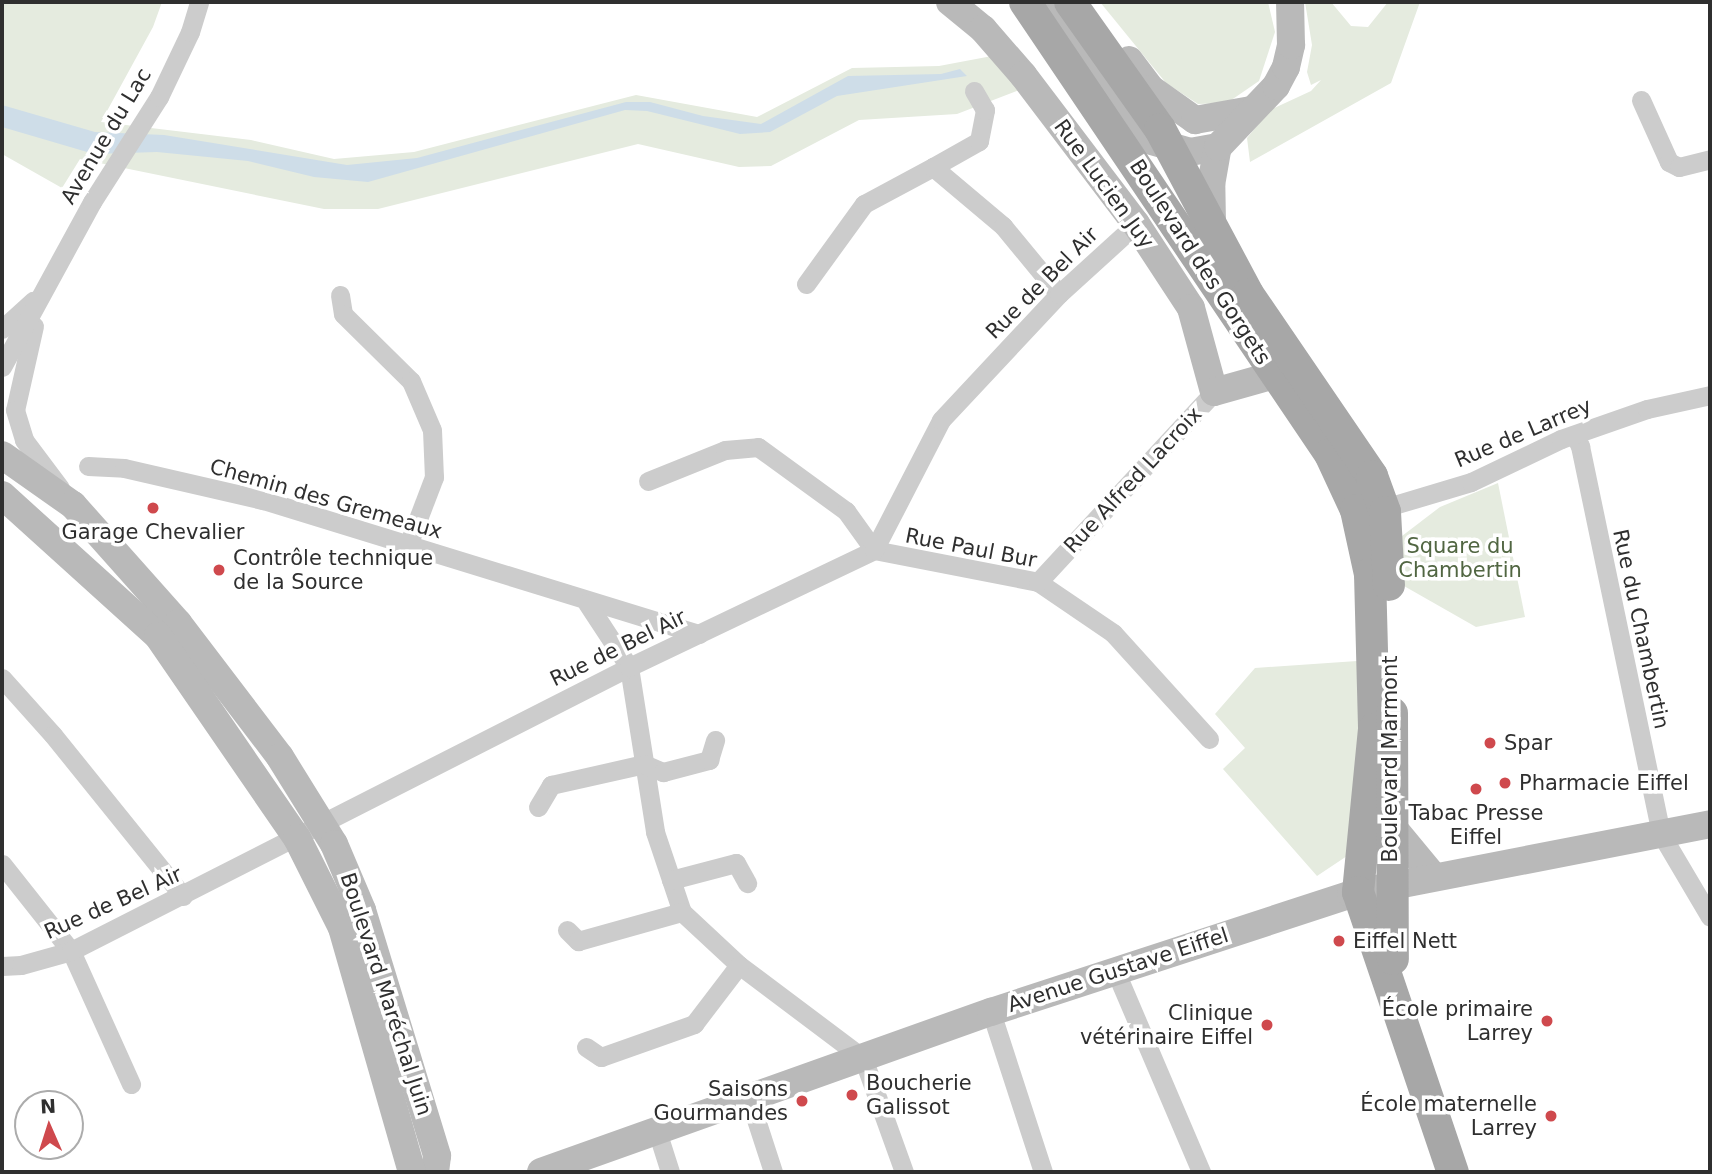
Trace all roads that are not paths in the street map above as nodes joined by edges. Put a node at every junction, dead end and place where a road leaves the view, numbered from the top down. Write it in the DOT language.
graph roads {
  1 [pos="199,2"];
  2 [pos="950,2"];
  3 [pos="1025,2"];
  4 [pos="1037,2"];
  5 [pos="1070,2"];
  6 [pos="1077,2"];
  7 [pos="1290,2"];
  8 [pos="974,91"];
  9 [pos="1641,100"];
  10 [pos="1251,110"];
  11 [pos="1195,120"];
  12 [pos="1218,147"];
  13 [pos="1170,149"];
  14 [pos="1710,159"];
  15 [pos="933,167"];
  16 [pos="1157,195"];
  17 [pos="1136,224"];
  18 [pos="1212,224"];
  19 [pos="806,284"];
  20 [pos="44,291"];
  21 [pos="1059,294"];
  22 [pos="340,295"];
  23 [pos="2,330"];
  24 [pos="1271,356"];
  25 [pos="2,367"];
  26 [pos="1223,389"];
  27 [pos="1710,395"];
  28 [pos="1574,435"];
  29 [pos="2,455"];
  30 [pos="88,466"];
  31 [pos="648,481"];
  32 [pos="2,495"];
  33 [pos="73,505"];
  34 [pos="1373,520"];
  35 [pos="408,545"];
  36 [pos="874,550"];
  37 [pos="1038,582"];
  38 [pos="587,603"];
  39 [pos="699,634"];
  40 [pos="629,667"];
  41 [pos="2,678"];
  42 [pos="1374,729"];
  43 [pos="1209,739"];
  44 [pos="715,740"];
  45 [pos="644,764"];
  46 [pos="538,807"];
  47 [pos="1390,824"];
  48 [pos="1710,824"];
  49 [pos="308,830"];
  50 [pos="1661,834"];
  51 [pos="2,864"];
  52 [pos="1434,877"];
  53 [pos="671,880"];
  54 [pos="747,883"];
  55 [pos="1390,886"];
  56 [pos="1359,892"];
  57 [pos="183,896"];
  58 [pos="682,912"];
  59 [pos="1710,917"];
  60 [pos="567,930"];
  61 [pos="71,951"];
  62 [pos="739,965"];
  63 [pos="2,966"];
  64 [pos="1115,970"];
  65 [pos="1393,980"];
  66 [pos="991,1012"];
  67 [pos="586,1047"];
  68 [pos="863,1058"];
  69 [pos="131,1084"];
  70 [pos="750,1098"];
  71 [pos="657,1131"];
  72 [pos="412,1172"];
  73 [pos="435,1172"];
  74 [pos="541,1172"];
  75 [pos="670,1172"];
  76 [pos="773,1172"];
  77 [pos="904,1172"];
  78 [pos="1044,1172"];
  79 [pos="1201,1172"];
  80 [pos="1453,1172"];
  1 -- 20 [label="street, Avenue du Lac"];
  2 -- 17 [label="main road, Rue Lucien Juy"];
  3 -- 16 [label="main road, Boulevard des Gorgets"];
  4 -- 13 [label="main road"];
  5 -- 13 [label="main road, Boulevard des Gorgets"];
  6 -- 11 [label="main road"];
  7 -- 10 [label="main road"];
  8 -- 15 [label="street"];
  9 -- 14 [label="street"];
  10 -- 11 [label="main road"];
  10 -- 12 [label="main road"];
  11 -- 13 [label="main road"];
  12 -- 13 [label="main road"];
  12 -- 18 [label="main road"];
  13 -- 16 [label="main road"];
  13 -- 18 [label="main road, Boulevard des Gorgets"];
  15 -- 19 [label="street"];
  15 -- 21 [label="street"];
  16 -- 24 [label="main road, Boulevard des Gorgets"];
  17 -- 21 [label="street, Rue de Bel Air"];
  17 -- 26 [label="main road, Rue Lucien Juy"];
  18 -- 24 [label="main road, Boulevard des Gorgets"];
  20 -- 23 [label="street, Avenue du Lac"];
  20 -- 25 [label="street, Avenue du Lac"];
  20 -- 33 [label="street, Avenue du Lac"];
  21 -- 36 [label="street, Rue de Bel Air"];
  22 -- 35 [label="street"];
  24 -- 26 [label="main road, Rue Alfred Lacroix"];
  24 -- 34 [label="main road, Boulevard des Gorgets"];
  24 -- 34 [label="main road, Boulevard des Gorgets"];
  26 -- 37 [label="street, Rue Alfred Lacroix"];
  27 -- 28 [label="street, Rue de Larrey"];
  28 -- 34 [label="street, Rue de Larrey"];
  28 -- 50 [label="street, Rue du Chambertin"];
  29 -- 33 [label="main road"];
  30 -- 35 [label="street, Chemin des Gremeaux"];
  31 -- 36 [label="street"];
  32 -- 49 [label="main road"];
  33 -- 49 [label="main road"];
  34 -- 42 [label="main road, Boulevard Marmont"];
  34 -- 47 [label="main road, Boulevard Marmont"];
  35 -- 38 [label="street, Chemin des Gremeaux"];
  36 -- 37 [label="street, Rue Paul Bur"];
  36 -- 39 [label="street, Rue de Bel Air"];
  37 -- 43 [label="street, Rue Paul Bur"];
  38 -- 39 [label="street, Chemin des Gremeaux"];
  38 -- 40 [label="street"];
  39 -- 40 [label="street, Rue de Bel Air"];
  40 -- 45 [label="street"];
  40 -- 49 [label="street, Rue de Bel Air"];
  41 -- 57 [label="street"];
  42 -- 55 [label="main road, Boulevard Marmont"];
  42 -- 56 [label="main road, Boulevard Marmont"];
  44 -- 45 [label="street"];
  45 -- 46 [label="street"];
  45 -- 53 [label="street"];
  47 -- 52 [label="main road"];
  47 -- 55 [label="main road, Boulevard Marmont"];
  48 -- 50 [label="main road, Avenue Gustave Eiffel"];
  49 -- 57 [label="street, Rue de Bel Air"];
  49 -- 72 [label="main road, Boulevard Maréchal Juin"];
  49 -- 73 [label="main road, Boulevard Maréchal Juin"];
  50 -- 52 [label="main road, Avenue Gustave Eiffel"];
  50 -- 59 [label="street, Rue du Chambertin"];
  51 -- 61 [label="street"];
  52 -- 55 [label="main road, Avenue Gustave Eiffel"];
  53 -- 54 [label="street"];
  53 -- 58 [label="street"];
  55 -- 56 [label="main road, Avenue Gustave Eiffel"];
  55 -- 65 [label="main road"];
  56 -- 64 [label="main road, Avenue Gustave Eiffel"];
  56 -- 65 [label="main road"];
  57 -- 61 [label="street, Rue de Bel Air"];
  58 -- 60 [label="street"];
  58 -- 62 [label="street"];
  61 -- 63 [label="street, Rue de Bel Air"];
  61 -- 69 [label="street"];
  62 -- 67 [label="street"];
  62 -- 68 [label="street"];
  64 -- 66 [label="main road, Avenue Gustave Eiffel"];
  64 -- 79 [label="street"];
  65 -- 80 [label="main road"];
  66 -- 68 [label="main road, Avenue Gustave Eiffel"];
  66 -- 78 [label="street"];
  68 -- 70 [label="main road, Avenue Gustave Eiffel"];
  68 -- 77 [label="street"];
  70 -- 71 [label="main road, Avenue Gustave Eiffel"];
  70 -- 76 [label="street"];
  71 -- 74 [label="main road, Avenue Gustave Eiffel"];
  71 -- 75 [label="street"];
}
